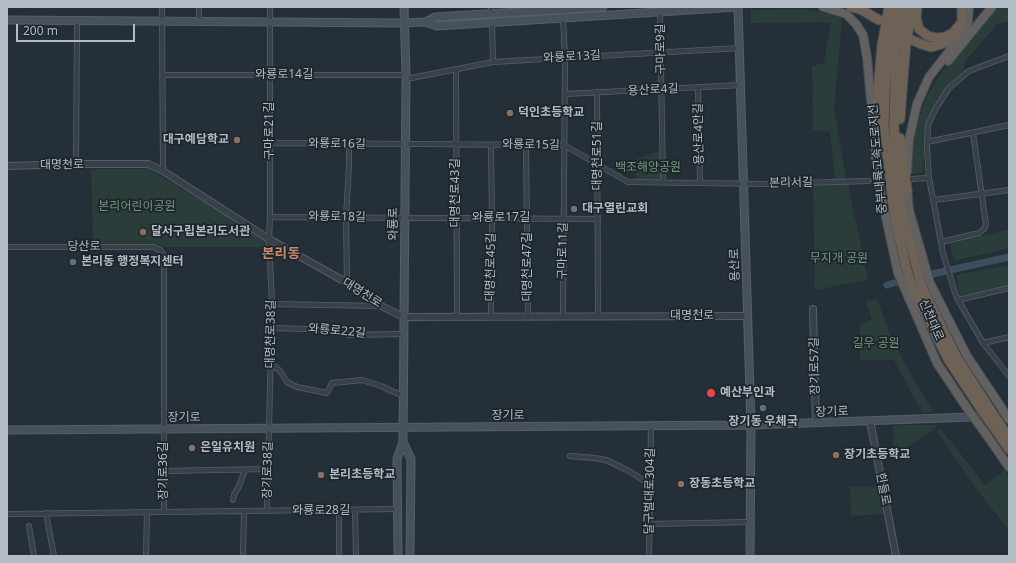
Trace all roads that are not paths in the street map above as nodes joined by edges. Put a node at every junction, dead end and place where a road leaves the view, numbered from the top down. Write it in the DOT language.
graph roads {
  1 [pos="162,7"];
  2 [pos="199,7"];
  3 [pos="270,7"];
  4 [pos="404,7"];
  5 [pos="603,7"];
  6 [pos="737,7"];
  7 [pos="823,7"];
  8 [pos="851,7"];
  9 [pos="889,7"];
  10 [pos="896,7"];
  11 [pos="905,7"];
  12 [pos="913,7"];
  13 [pos="917,7"];
  14 [pos="962,7"];
  15 [pos="968,7"];
  16 [pos="992,7"];
  17 [pos="566,8"];
  18 [pos="491,10"];
  19 [pos="660,11"];
  20 [pos="563,17"];
  21 [pos="7,20"];
  22 [pos="76,20"];
  23 [pos="879,20"];
  24 [pos="162,21"];
  25 [pos="199,22"];
  26 [pos="270,22"];
  27 [pos="425,22"];
  28 [pos="492,22"];
  29 [pos="404,23"];
  30 [pos="910,38"];
  31 [pos="740,48"];
  32 [pos="661,52"];
  33 [pos="1009,56"];
  34 [pos="565,58"];
  35 [pos="493,62"];
  36 [pos="456,69"];
  37 [pos="162,75"];
  38 [pos="270,75"];
  39 [pos="406,77"];
  40 [pos="741,85"];
  41 [pos="698,87"];
  42 [pos="662,89"];
  43 [pos="598,92"];
  44 [pos="922,93"];
  45 [pos="565,94"];
  46 [pos="1009,125"];
  47 [pos="973,132"];
  48 [pos="927,142"];
  49 [pos="270,143"];
  50 [pos="349,144"];
  51 [pos="405,145"];
  52 [pos="456,145"];
  53 [pos="491,145"];
  54 [pos="526,145"];
  55 [pos="564,145"];
  56 [pos="876,163"];
  57 [pos="76,164"];
  58 [pos="598,164"];
  59 [pos="7,166"];
  60 [pos="163,171"];
  61 [pos="929,178"];
  62 [pos="912,179"];
  63 [pos="868,181"];
  64 [pos="663,182"];
  65 [pos="700,182"];
  66 [pos="744,183"];
  67 [pos="907,190"];
  68 [pos="1009,190"];
  69 [pos="981,194"];
  70 [pos="934,200"];
  71 [pos="270,217"];
  72 [pos="346,217"];
  73 [pos="405,218"];
  74 [pos="456,218"];
  75 [pos="492,218"];
  76 [pos="528,219"];
  77 [pos="564,219"];
  78 [pos="598,219"];
  79 [pos="269,239"];
  80 [pos="941,242"];
  81 [pos="7,247"];
  82 [pos="160,250"];
  83 [pos="916,269"];
  84 [pos="347,283"];
  85 [pos="1009,288"];
  86 [pos="918,289"];
  87 [pos="958,300"];
  88 [pos="272,304"];
  89 [pos="383,306"];
  90 [pos="813,309"];
  91 [pos="528,316"];
  92 [pos="563,316"];
  93 [pos="598,316"];
  94 [pos="747,316"];
  95 [pos="404,317"];
  96 [pos="457,317"];
  97 [pos="491,317"];
  98 [pos="271,328"];
  99 [pos="404,334"];
  100 [pos="1009,337"];
  101 [pos="984,343"];
  102 [pos="270,362"];
  103 [pos="1009,376"];
  104 [pos="403,396"];
  105 [pos="1009,413"];
  106 [pos="1009,420"];
  107 [pos="870,421"];
  108 [pos="816,423"];
  109 [pos="751,425"];
  110 [pos="651,426"];
  111 [pos="997,426"];
  112 [pos="403,427"];
  113 [pos="268,428"];
  114 [pos="164,429"];
  115 [pos="7,430"];
  116 [pos="1009,438"];
  117 [pos="403,442"];
  118 [pos="1009,449"];
  119 [pos="570,456"];
  120 [pos="1009,467"];
  121 [pos="268,469"];
  122 [pos="245,470"];
  123 [pos="164,471"];
  124 [pos="649,484"];
  125 [pos="233,500"];
  126 [pos="397,509"];
  127 [pos="267,511"];
  128 [pos="339,511"];
  129 [pos="355,511"];
  130 [pos="146,512"];
  131 [pos="164,512"];
  132 [pos="244,512"];
  133 [pos="46,513"];
  134 [pos="7,514"];
  135 [pos="750,522"];
  136 [pos="649,524"];
  137 [pos="29,526"];
  138 [pos="34,556"];
  139 [pos="54,556"];
  140 [pos="146,556"];
  141 [pos="243,556"];
  142 [pos="339,556"];
  143 [pos="356,556"];
  144 [pos="398,556"];
  145 [pos="410,556"];
  146 [pos="649,556"];
  147 [pos="750,556"];
  148 [pos="896,556"];
  1 -- 24 [label="street"];
  2 -- 25 [label="street"];
  3 -- 26 [label="street, 구마로21길"];
  4 -- 29 [label="main road, 와룡로"];
  5 -- 17 [label="main road"];
  6 -- 19 [label="main road"];
  6 -- 31 [label="main road, 용산로"];
  7 -- 56 [label="highway, 신천대로"];
  8 -- 23 [label="highway"];
  9 -- 56 [label="highway"];
  10 -- 83 [label="highway, 중부내륙고속도로지선"];
  11 -- 83 [label="highway, 중부내륙고속도로지선"];
  12 -- 67 [label="highway"];
  13 -- 14 [label="highway"];
  15 -- 30 [label="highway"];
  15 -- 44 [label="highway"];
  16 -- 44 [label="highway"];
  17 -- 18 [label="main road"];
  18 -- 27 [label="main road"];
  19 -- 20 [label="main road"];
  19 -- 32 [label="street, 구마로9길"];
  20 -- 28 [label="main road"];
  20 -- 34 [label="street, 구마로11길"];
  21 -- 22 [label="main road"];
  22 -- 24 [label="main road"];
  22 -- 57 [label="street"];
  24 -- 25 [label="main road"];
  24 -- 37 [label="street"];
  25 -- 26 [label="main road"];
  26 -- 29 [label="main road"];
  26 -- 38 [label="street, 구마로21길"];
  27 -- 28 [label="main road"];
  27 -- 29 [label="main road"];
  28 -- 35 [label="street"];
  29 -- 39 [label="main road, 와룡로"];
  31 -- 32 [label="street, 와룡로13길"];
  31 -- 40 [label="main road, 용산로"];
  32 -- 34 [label="street, 와룡로13길"];
  32 -- 42 [label="street, 구마로9길"];
  33 -- 48 [label="street"];
  34 -- 35 [label="street, 와룡로13길"];
  34 -- 45 [label="street, 구마로11길"];
  35 -- 36 [label="street, 와룡로13길"];
  36 -- 39 [label="street, 와룡로13길"];
  36 -- 52 [label="street, 대명천로43길"];
  37 -- 38 [label="street, 와룡로14길"];
  37 -- 60 [label="street"];
  38 -- 39 [label="street, 와룡로14길"];
  38 -- 49 [label="street, 구마로21길"];
  39 -- 51 [label="main road, 와룡로"];
  40 -- 41 [label="street, 용산로4길"];
  40 -- 66 [label="main road, 용산로"];
  41 -- 42 [label="street, 용산로4길"];
  41 -- 65 [label="street, 용산로4안길"];
  42 -- 43 [label="street, 용산로4길"];
  42 -- 64 [label="street, 구마로9길"];
  43 -- 45 [label="street, 용산로4길"];
  43 -- 58 [label="street, 대명천로51길"];
  44 -- 67 [label="highway, 신천대로"];
  45 -- 55 [label="street, 구마로11길"];
  46 -- 47 [label="street"];
  47 -- 48 [label="street"];
  47 -- 69 [label="street"];
  48 -- 61 [label="street"];
  49 -- 50 [label="street, 와룡로16길"];
  49 -- 71 [label="street, 구마로21길"];
  50 -- 51 [label="street, 와룡로16길"];
  50 -- 72 [label="street"];
  51 -- 52 [label="street, 와룡로15길"];
  51 -- 73 [label="main road, 와룡로"];
  52 -- 53 [label="street, 와룡로15길"];
  52 -- 74 [label="street, 대명천로43길"];
  53 -- 54 [label="street, 와룡로15길"];
  53 -- 75 [label="street, 대명천로45길"];
  54 -- 55 [label="street, 와룡로15길"];
  54 -- 76 [label="street, 대명천로47길"];
  55 -- 58 [label="street, 와룡로15길"];
  55 -- 77 [label="street, 구마로11길"];
  56 -- 86 [label="highway, 신천대로"];
  57 -- 59 [label="street, 대명천로"];
  57 -- 60 [label="street, 대명천로"];
  58 -- 64 [label="street, 와룡로15길"];
  58 -- 78 [label="street, 대명천로51길"];
  60 -- 79 [label="street, 대명천로"];
  61 -- 62 [label="street"];
  61 -- 70 [label="street"];
  63 -- 66 [label="street, 본리서길"];
  64 -- 65 [label="street, 와룡로15길"];
  65 -- 66 [label="street, 와룡로15길"];
  66 -- 94 [label="main road, 용산로"];
  67 -- 83 [label="highway, 신천대로"];
  68 -- 69 [label="street"];
  69 -- 70 [label="street"];
  69 -- 80 [label="street"];
  70 -- 80 [label="street"];
  71 -- 72 [label="street, 와룡로18길"];
  71 -- 79 [label="street, 구마로21길"];
  72 -- 73 [label="street, 와룡로18길"];
  72 -- 84 [label="street"];
  73 -- 74 [label="street, 와룡로17길"];
  73 -- 95 [label="main road, 와룡로"];
  74 -- 75 [label="street, 와룡로17길"];
  74 -- 96 [label="street, 대명천로43길"];
  75 -- 76 [label="street, 와룡로17길"];
  75 -- 97 [label="street, 대명천로45길"];
  76 -- 77 [label="street, 와룡로17길"];
  76 -- 91 [label="street, 대명천로47길"];
  77 -- 78 [label="street, 와룡로17길"];
  77 -- 92 [label="street, 구마로11길"];
  78 -- 93 [label="street, 대명천로51길"];
  79 -- 84 [label="street, 대명천로"];
  79 -- 88 [label="street, 대명천로38길"];
  80 -- 87 [label="street"];
  81 -- 82 [label="street, 당산로"];
  82 -- 114 [label="street, 장기로36길"];
  83 -- 86 [label="highway, 중부내륙고속도로지선"];
  83 -- 86 [label="highway, 신천대로"];
  84 -- 89 [label="street, 대명천로"];
  85 -- 87 [label="street"];
  86 -- 106 [label="highway, 신천대로, bridge"];
  86 -- 111 [label="highway, 중부내륙고속도로지선, bridge"];
  86 -- 120 [label="highway, 신천대로, bridge"];
  87 -- 101 [label="street"];
  88 -- 89 [label="street"];
  88 -- 98 [label="street, 대명천로38길"];
  89 -- 95 [label="street, 대명천로"];
  90 -- 108 [label="street, 장기로57길"];
  91 -- 92 [label="street, 대명천로"];
  91 -- 97 [label="street, 대명천로"];
  92 -- 93 [label="street, 대명천로"];
  93 -- 94 [label="street, 대명천로"];
  94 -- 109 [label="main road, 용산로"];
  95 -- 96 [label="street, 대명천로"];
  95 -- 99 [label="main road, 와룡로"];
  96 -- 97 [label="street, 대명천로"];
  98 -- 99 [label="street, 와룡로22길"];
  98 -- 102 [label="street, 대명천로38길"];
  99 -- 104 [label="main road, 와룡로"];
  100 -- 101 [label="street"];
  101 -- 103 [label="street"];
  102 -- 104 [label="street"];
  102 -- 113 [label="street, 대명천로38길"];
  104 -- 112 [label="main road, 와룡로"];
  105 -- 107 [label="main road, 장기로"];
  107 -- 108 [label="main road, 장기로"];
  107 -- 148 [label="street, 한들로"];
  108 -- 109 [label="main road, 장기로"];
  109 -- 110 [label="main road, 장기로"];
  109 -- 135 [label="main road, 용산로"];
  110 -- 112 [label="main road, 장기로"];
  110 -- 124 [label="street, 달구벌대로304길"];
  111 -- 116 [label="highway, 중부내륙고속도로지선"];
  111 -- 118 [label="highway, 중부내륙고속도로지선"];
  112 -- 113 [label="main road, 장기로"];
  112 -- 117 [label="main road, 와룡로"];
  113 -- 114 [label="main road, 장기로"];
  113 -- 121 [label="street, 장기로38길"];
  114 -- 115 [label="main road, 장기로"];
  114 -- 123 [label="street, 장기로36길"];
  117 -- 126 [label="main road, 와룡로"];
  117 -- 145 [label="main road, 와룡로"];
  119 -- 124 [label="street"];
  121 -- 122 [label="street"];
  121 -- 127 [label="street, 장기로38길"];
  122 -- 123 [label="street"];
  122 -- 125 [label="street"];
  123 -- 131 [label="street, 장기로36길"];
  124 -- 136 [label="street, 달구벌대로304길"];
  126 -- 129 [label="street, 와룡로28길"];
  126 -- 144 [label="main road, 와룡로"];
  127 -- 128 [label="street, 와룡로28길"];
  127 -- 132 [label="street, 와룡로28길"];
  128 -- 129 [label="street, 와룡로28길"];
  128 -- 142 [label="street"];
  129 -- 143 [label="street"];
  130 -- 131 [label="street, 와룡로28길"];
  130 -- 133 [label="street, 와룡로28길"];
  130 -- 140 [label="street"];
  131 -- 132 [label="street, 와룡로28길"];
  132 -- 141 [label="street"];
  133 -- 134 [label="street, 와룡로28길"];
  133 -- 139 [label="street"];
  135 -- 136 [label="street"];
  135 -- 147 [label="main road, 용산로"];
  136 -- 146 [label="street, 달구벌대로304길"];
  137 -- 138 [label="street"];
}
